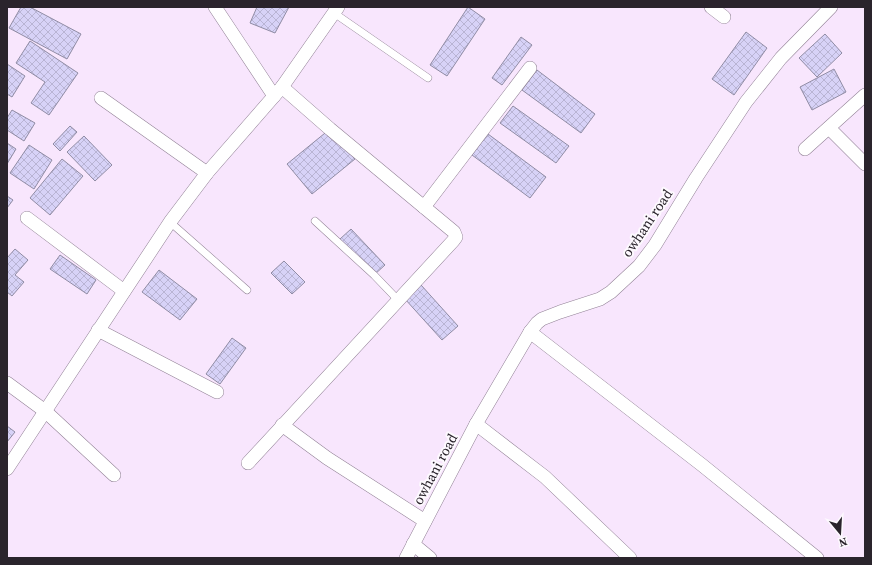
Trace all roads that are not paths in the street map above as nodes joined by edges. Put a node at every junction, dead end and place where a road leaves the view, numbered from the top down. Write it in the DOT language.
graph roads {
  1 [pos="215,7"];
  2 [pos="711,7"];
  3 [pos="832,7"];
  4 [pos="336,10"];
  5 [pos="724,17"];
  6 [pos="530,68"];
  7 [pos="428,78"];
  8 [pos="278,92"];
  9 [pos="865,95"];
  10 [pos="101,98"];
  11 [pos="829,128"];
  12 [pos="805,150"];
  13 [pos="865,164"];
  14 [pos="207,174"];
  15 [pos="424,206"];
  16 [pos="27,218"];
  17 [pos="315,221"];
  18 [pos="170,222"];
  19 [pos="248,290"];
  20 [pos="124,291"];
  21 [pos="398,300"];
  22 [pos="98,330"];
  23 [pos="530,332"];
  24 [pos="7,383"];
  25 [pos="217,392"];
  26 [pos="45,411"];
  27 [pos="476,424"];
  28 [pos="282,426"];
  29 [pos="248,463"];
  30 [pos="7,469"];
  31 [pos="114,475"];
  32 [pos="425,521"];
  33 [pos="413,544"];
  34 [pos="406,558"];
  35 [pos="430,558"];
  36 [pos="630,558"];
  37 [pos="817,558"];
  1 -- 8 [label="street"];
  2 -- 5 [label="street"];
  3 -- 23 [label="street, owhani road"];
  4 -- 7 [label="lane"];
  4 -- 8 [label="street"];
  6 -- 15 [label="street"];
  8 -- 14 [label="street"];
  8 -- 15 [label="street"];
  9 -- 11 [label="street"];
  10 -- 14 [label="street"];
  11 -- 12 [label="street"];
  11 -- 13 [label="street"];
  14 -- 18 [label="street"];
  15 -- 21 [label="street"];
  16 -- 20 [label="street"];
  17 -- 21 [label="lane"];
  18 -- 19 [label="lane"];
  18 -- 20 [label="street"];
  20 -- 22 [label="street"];
  21 -- 28 [label="street"];
  22 -- 25 [label="street"];
  22 -- 26 [label="street"];
  23 -- 27 [label="street, owhani road"];
  23 -- 37 [label="street"];
  24 -- 26 [label="street"];
  26 -- 30 [label="street"];
  26 -- 31 [label="street"];
  27 -- 32 [label="street, owhani road"];
  27 -- 36 [label="street"];
  28 -- 29 [label="street"];
  28 -- 32 [label="street"];
  32 -- 33 [label="street, owhani road"];
  33 -- 34 [label="street, owhani road"];
  33 -- 35 [label="street"];
}
